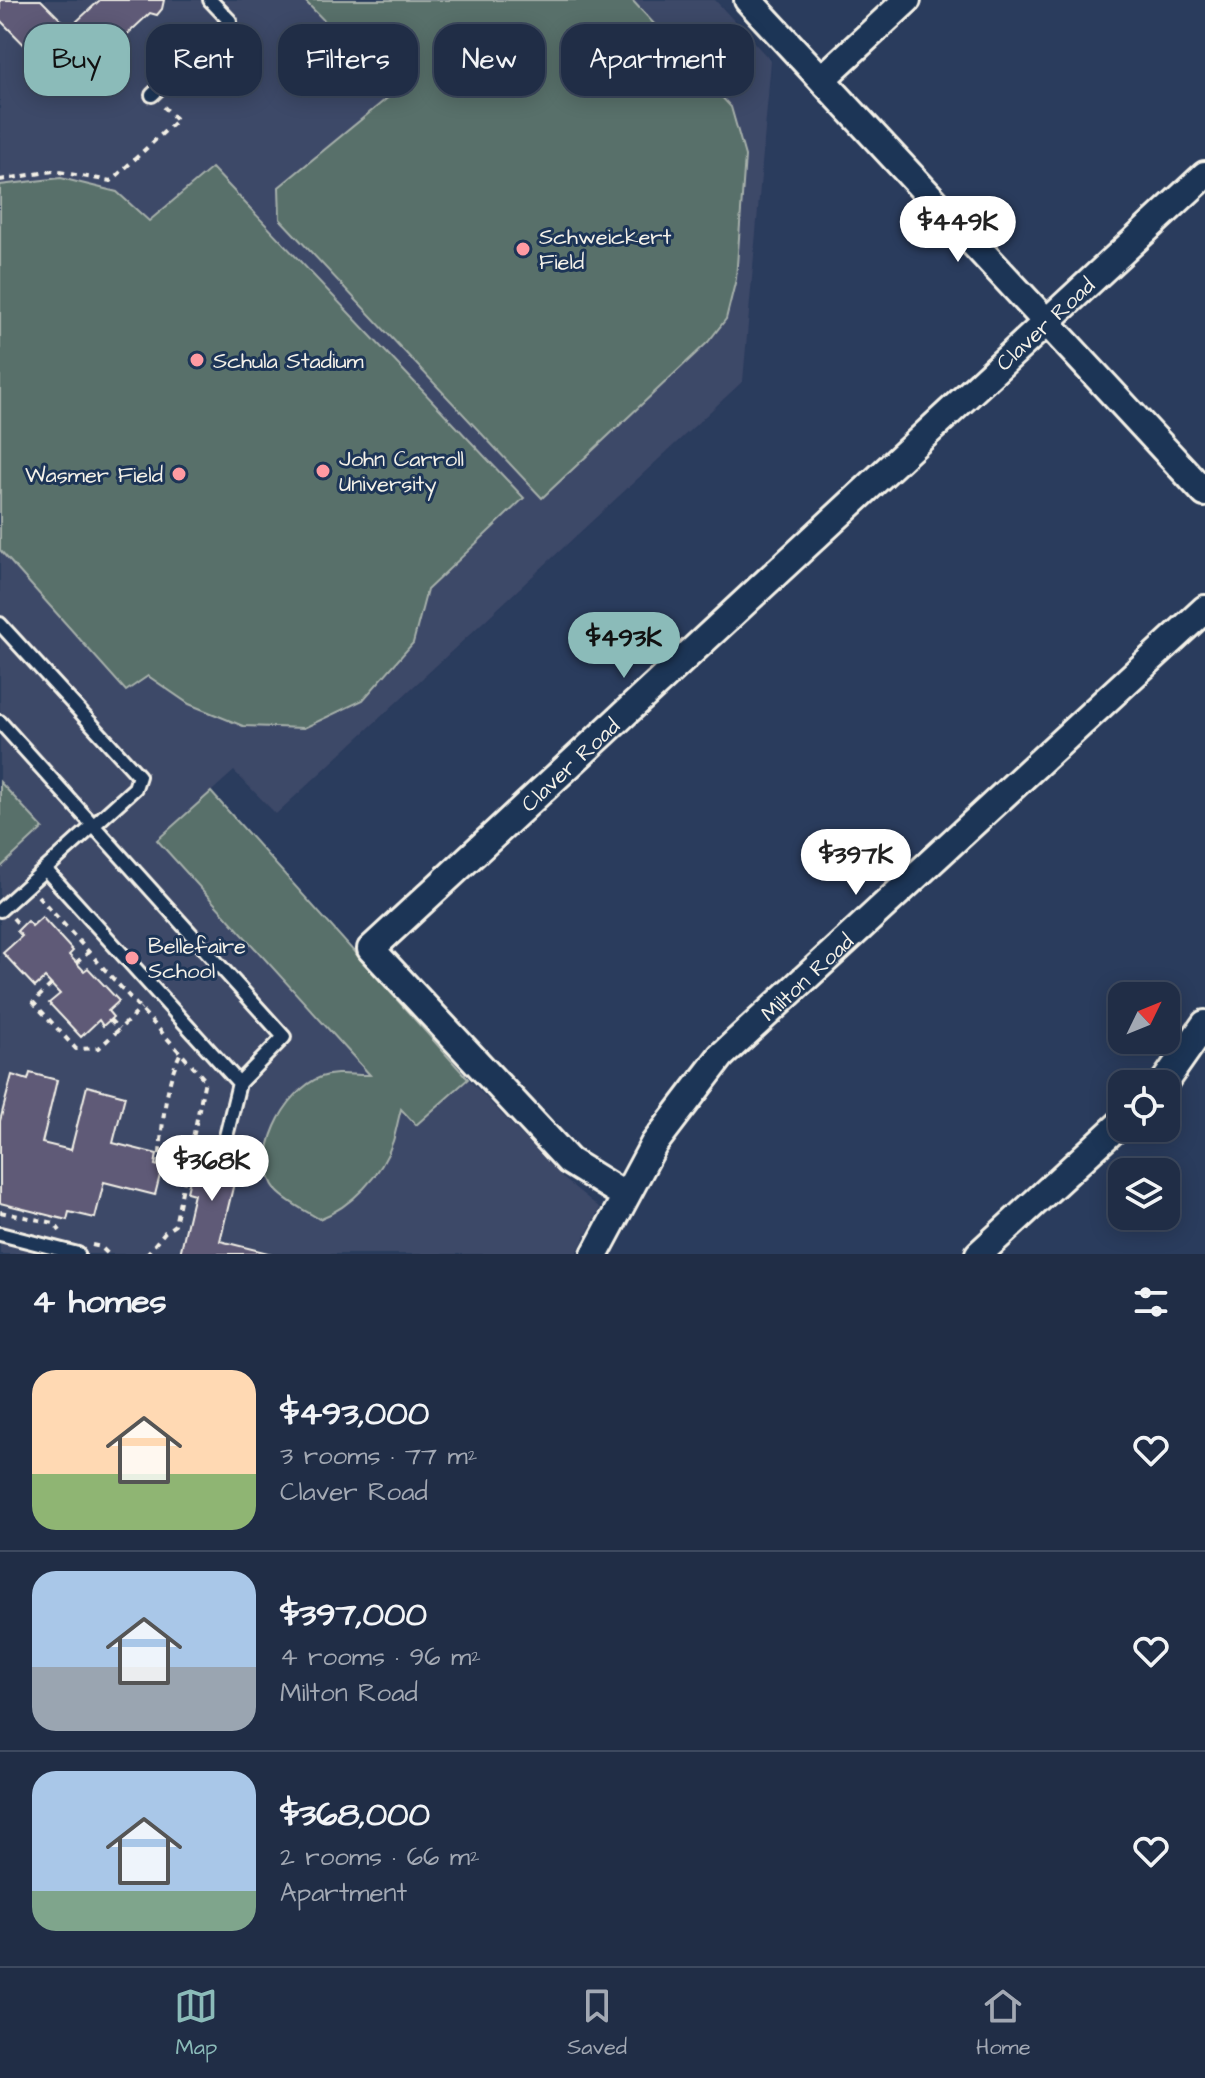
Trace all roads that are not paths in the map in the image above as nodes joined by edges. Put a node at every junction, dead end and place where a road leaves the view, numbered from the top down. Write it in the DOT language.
graph roads {
  1 [pos="210,0"];
  2 [pos="748,0"];
  3 [pos="907,0"];
  4 [pos="227,24"];
  5 [pos="822,79"];
  6 [pos="1205,175"];
  7 [pos="1047,323"];
  8 [pos="1205,493"];
  9 [pos="1205,609"];
  10 [pos="0,624"];
  11 [pos="0,722"];
  12 [pos="93,826"];
  13 [pos="45,869"];
  14 [pos="0,910"];
  15 [pos="1205,1024"];
  16 [pos="1173,1070"];
  17 [pos="239,1083"];
  18 [pos="1108,1135"];
  19 [pos="223,1149"];
  20 [pos="624,1195"];
  21 [pos="0,1234"];
  22 [pos="78,1254"];
  23 [pos="595,1254"];
  24 [pos="979,1254"];
  1 -- 4 [label="lane"];
  2 -- 5 [label="street"];
  3 -- 5 [label="street"];
  5 -- 7 [label="street"];
  6 -- 7 [label="street, Claver Road"];
  7 -- 8 [label="street"];
  7 -- 20 [label="street, Claver Road"];
  9 -- 20 [label="street, Milton Road"];
  10 -- 12 [label="lane"];
  11 -- 12 [label="lane"];
  12 -- 13 [label="lane"];
  12 -- 17 [label="lane"];
  13 -- 14 [label="lane"];
  13 -- 17 [label="lane"];
  15 -- 16 [label="street"];
  17 -- 19 [label="lane"];
  18 -- 24 [label="street"];
  20 -- 23 [label="street, Milton Road"];
  21 -- 22 [label="lane"];
}
